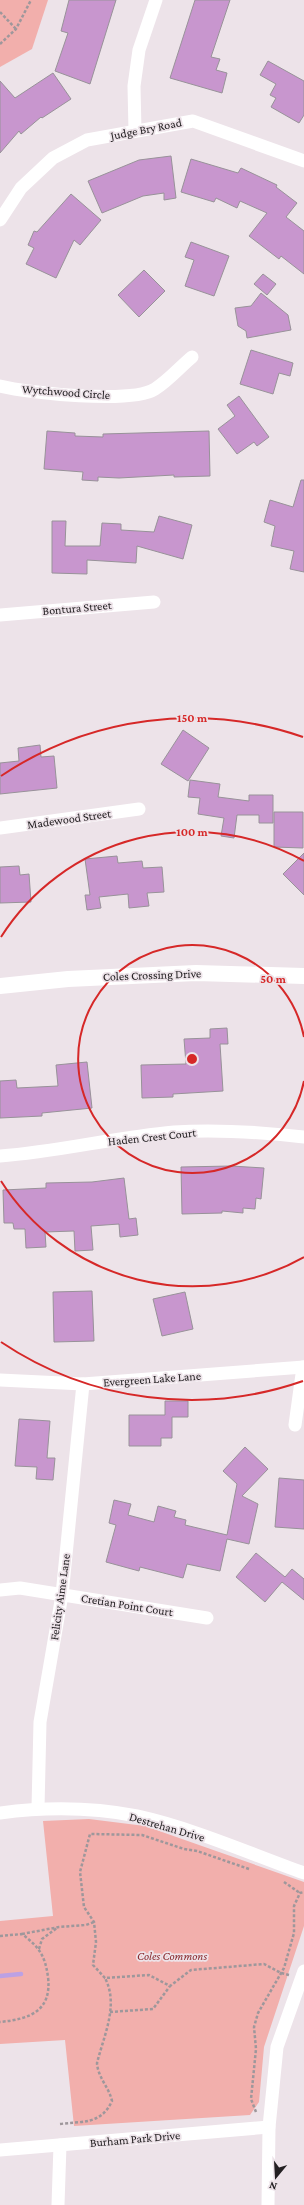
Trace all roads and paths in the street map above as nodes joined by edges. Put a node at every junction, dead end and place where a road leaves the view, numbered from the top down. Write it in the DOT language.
graph roads {
  1 [pos="30,0"];
  2 [pos="156,0"];
  3 [pos="0,12"];
  4 [pos="16,28"];
  5 [pos="0,44"];
  6 [pos="135,131"];
  7 [pos="304,160"];
  8 [pos="0,220"];
  9 [pos="192,357"];
  10 [pos="0,386"];
  11 [pos="154,602"];
  12 [pos="0,615"];
  13 [pos="139,809"];
  14 [pos="0,828"];
  15 [pos="304,976"];
  16 [pos="0,986"];
  17 [pos="304,1137"];
  18 [pos="0,1156"];
  19 [pos="304,1367"];
  20 [pos="0,1380"];
  21 [pos="83,1384"];
  22 [pos="295,1425"];
  23 [pos="0,1590"];
  24 [pos="62,1595"];
  25 [pos="207,1618"];
  26 [pos="38,1808"];
  27 [pos="0,1813"];
  28 [pos="254,1871"];
  29 [pos="304,1873"];
  30 [pos="283,1881"];
  31 [pos="304,1892"];
  32 [pos="300,1893"];
  33 [pos="94,1922"];
  34 [pos="59,1927"];
  35 [pos="22,1934"];
  36 [pos="0,1936"];
  37 [pos="39,1949"];
  38 [pos="282,1973"];
  39 [pos="303,1974"];
  40 [pos="105,1978"];
  41 [pos="170,1986"];
  42 [pos="110,2012"];
  43 [pos="0,2022"];
  44 [pos="60,2124"];
  45 [pos="269,2127"];
  46 [pos="60,2145"];
  47 [pos="0,2150"];
  48 [pos="58,2205"];
  49 [pos="268,2205"];
  1 -- 4 [label="path"];
  2 -- 6 [label="street"];
  3 -- 4 [label="path"];
  4 -- 5 [label="path"];
  6 -- 7 [label="street, Judge Bry Road"];
  6 -- 8 [label="street, Judge Bry Road"];
  9 -- 10 [label="street, Wytchwood Circle"];
  11 -- 12 [label="street, Bontura Street"];
  13 -- 14 [label="street, Madewood Street"];
  15 -- 16 [label="street, Coles Crossing Drive"];
  17 -- 18 [label="street, Haden Crest Court"];
  19 -- 21 [label="street, Evergreen Lake Lane"];
  19 -- 22 [label="street"];
  20 -- 21 [label="street, Evergreen Lake Lane"];
  21 -- 24 [label="street, Felicity Aime Lane"];
  23 -- 24 [label="street, Cretian Point Court"];
  24 -- 25 [label="street, Cretian Point Court"];
  24 -- 26 [label="street, Felicity Aime Lane"];
  26 -- 27 [label="street, Destrehan Drive"];
  26 -- 29 [label="street, Destrehan Drive"];
  28 -- 33 [label="path"];
  30 -- 32 [label="path"];
  31 -- 32 [label="path"];
  32 -- 38 [label="path"];
  33 -- 34 [label="path"];
  33 -- 40 [label="path"];
  34 -- 35 [label="path"];
  34 -- 37 [label="path"];
  35 -- 36 [label="path"];
  35 -- 37 [label="path"];
  37 -- 43 [label="path"];
  38 -- 39 [label="path"];
  38 -- 41 [label="path"];
  38 -- 45 [label="path"];
  39 -- 45 [label="street"];
  40 -- 41 [label="path"];
  40 -- 42 [label="path"];
  41 -- 42 [label="path"];
  42 -- 44 [label="path"];
  45 -- 46 [label="street, Burham Park Drive"];
  45 -- 49 [label="street"];
  46 -- 47 [label="street, Burham Park Drive"];
  46 -- 48 [label="street"];
}
